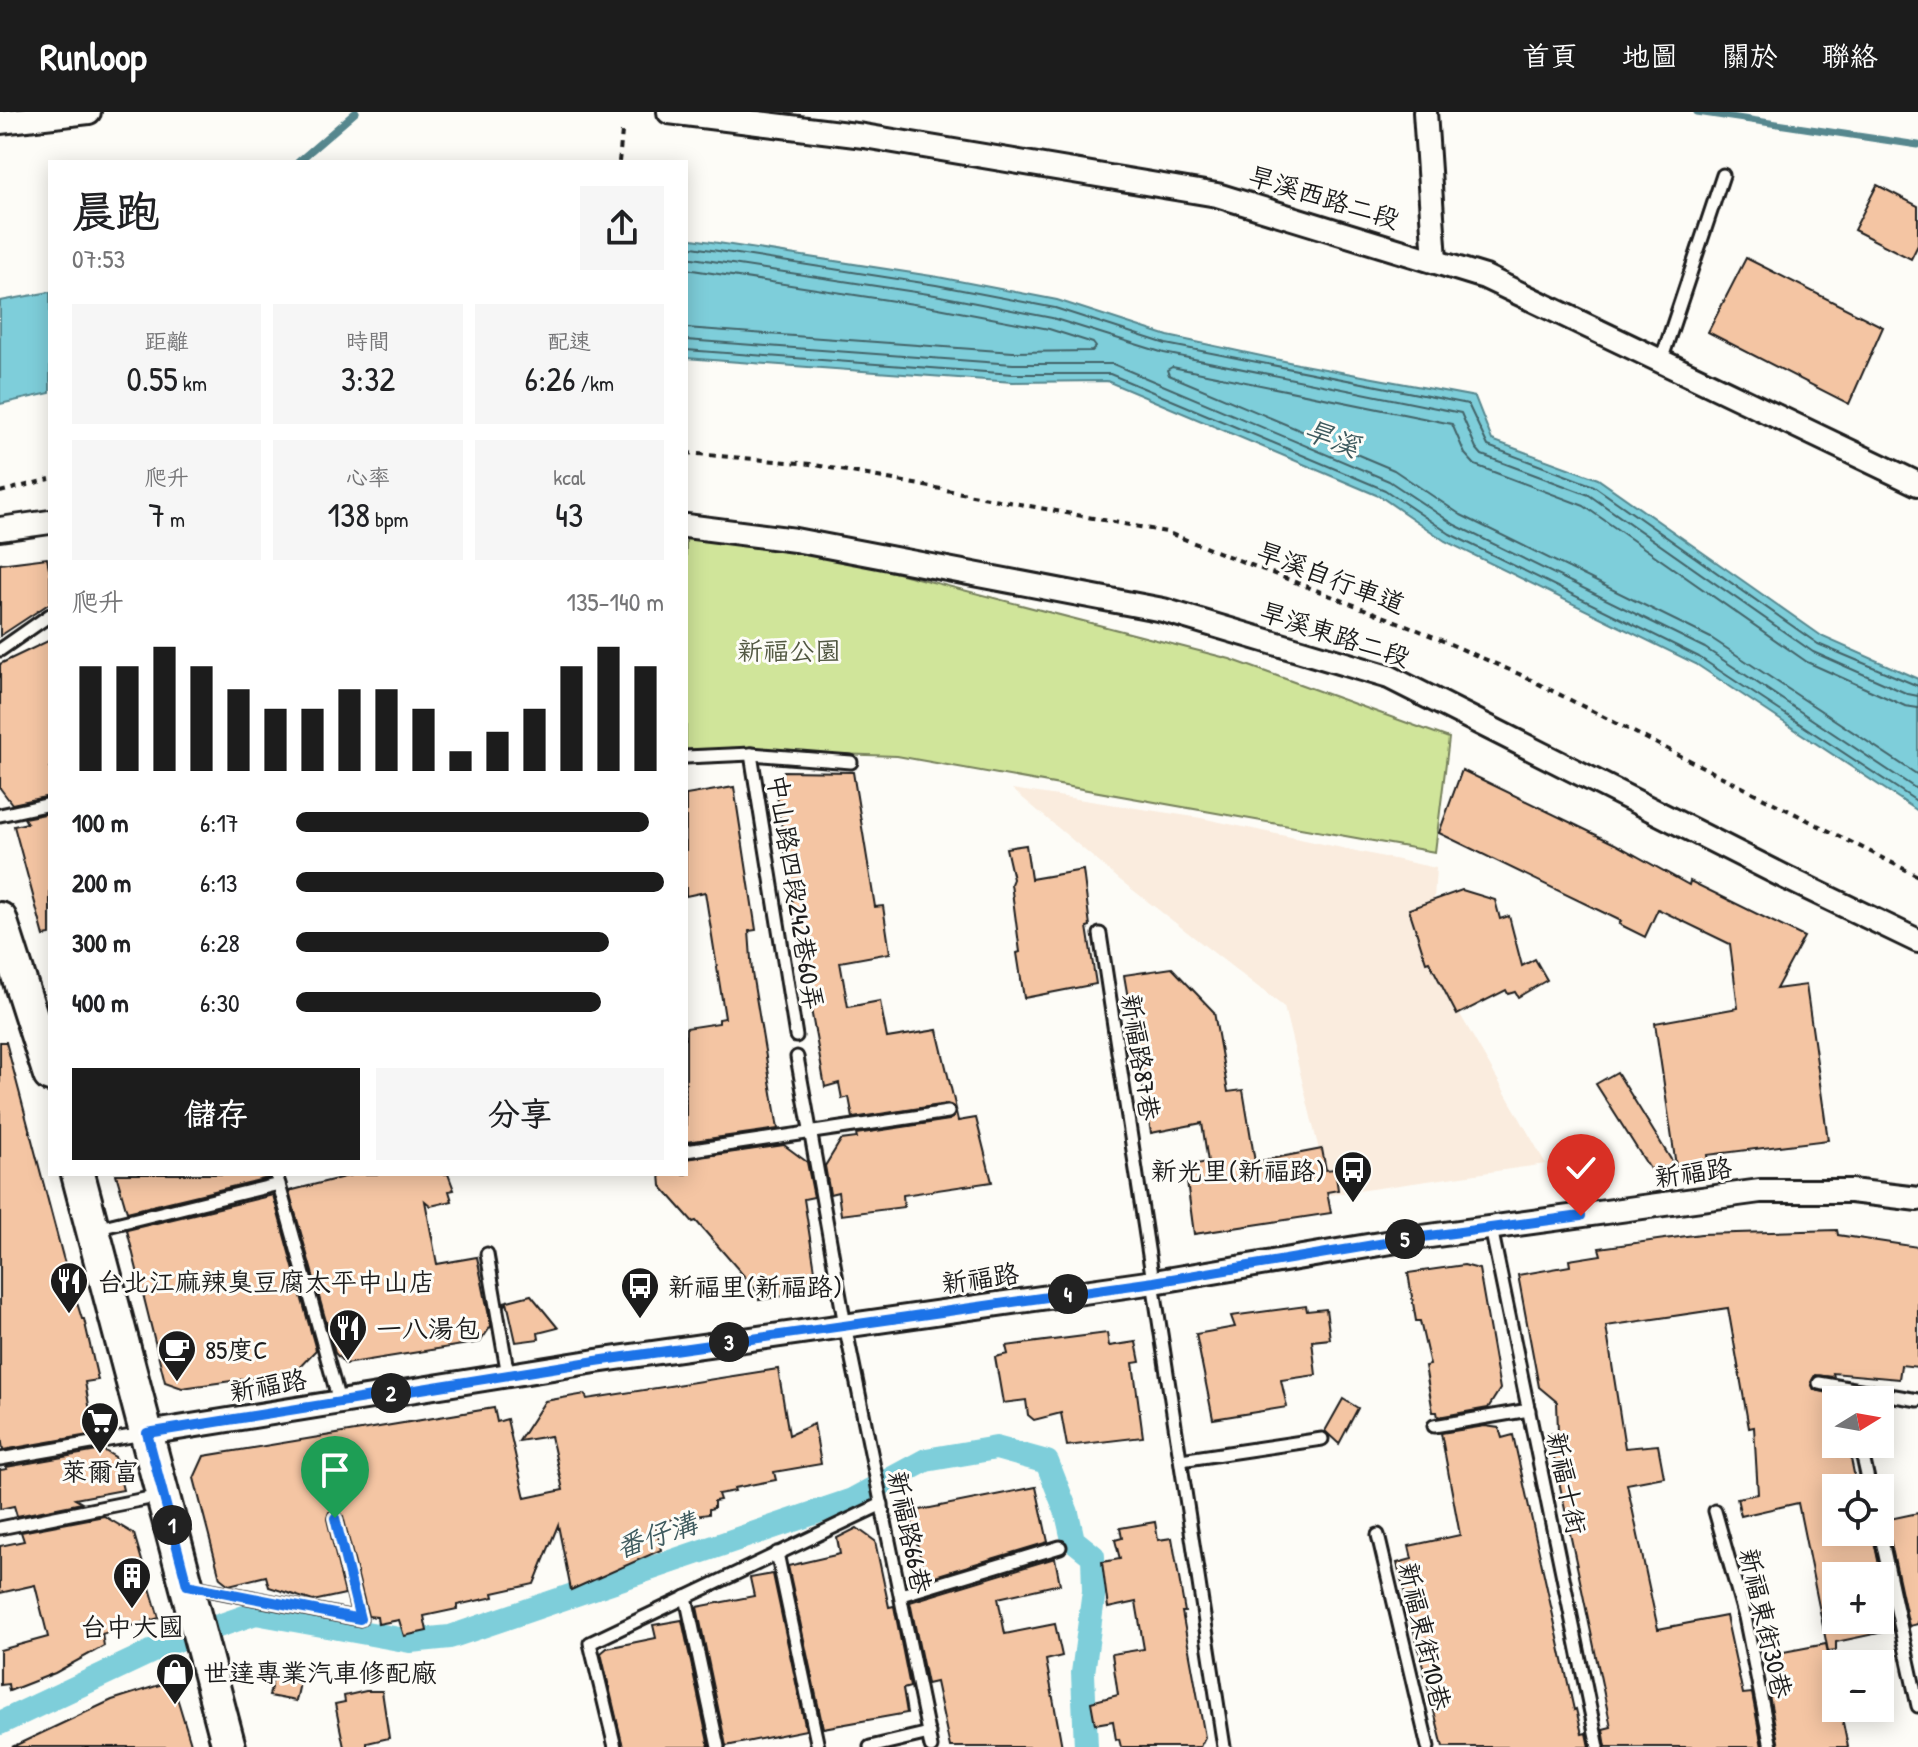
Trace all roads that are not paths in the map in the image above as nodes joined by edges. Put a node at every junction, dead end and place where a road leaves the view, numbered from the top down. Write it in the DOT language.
graph roads {
  1 [pos="89,112"];
  2 [pos="669,112"];
  3 [pos="1425,112"];
  4 [pos="0,122"];
  5 [pos="1723,175"];
  6 [pos="1435,260"];
  7 [pos="1661,361"];
  8 [pos="1918,484"];
  9 [pos="48,522"];
  10 [pos="688,526"];
  11 [pos="0,529"];
  12 [pos="48,616"];
  13 [pos="0,650"];
  14 [pos="751,754"];
  15 [pos="688,757"];
  16 [pos="851,762"];
  17 [pos="48,804"];
  18 [pos="0,815"];
  19 [pos="0,919"];
  20 [pos="1100,934"];
  21 [pos="1918,941"];
  22 [pos="796,1036"];
  23 [pos="797,1057"];
  24 [pos="48,1069"];
  25 [pos="948,1112"];
  26 [pos="810,1130"];
  27 [pos="688,1151"];
  28 [pos="79,1176"];
  29 [pos="278,1179"];
  30 [pos="1918,1199"];
  31 [pos="1491,1228"];
  32 [pos="94,1229"];
  33 [pos="487,1254"];
  34 [pos="1154,1282"];
  35 [pos="845,1325"];
  36 [pos="508,1375"];
  37 [pos="1819,1383"];
  38 [pos="1918,1400"];
  39 [pos="339,1401"];
  40 [pos="1529,1410"];
  41 [pos="1434,1426"];
  42 [pos="147,1433"];
  43 [pos="1322,1439"];
  44 [pos="0,1459"];
  45 [pos="1181,1460"];
  46 [pos="164,1495"];
  47 [pos="882,1504"];
  48 [pos="1715,1511"];
  49 [pos="335,1518"];
  50 [pos="0,1528"];
  51 [pos="1378,1535"];
  52 [pos="1883,1546"];
  53 [pos="1060,1547"];
  54 [pos="777,1553"];
  55 [pos="188,1591"];
  56 [pos="901,1595"];
  57 [pos="686,1597"];
  58 [pos="1918,1706"];
  59 [pos="929,1733"];
  60 [pos="229,1747"];
  61 [pos="615,1747"];
  62 [pos="718,1747"];
  63 [pos="818,1747"];
  64 [pos="870,1747"];
  65 [pos="931,1747"];
  66 [pos="1224,1747"];
  67 [pos="1428,1747"];
  68 [pos="1598,1747"];
  69 [pos="1771,1747"];
  1 -- 4 [label="street"];
  2 -- 6 [label="street, 旱溪西路二段"];
  3 -- 6 [label="street"];
  5 -- 7 [label="lane"];
  6 -- 7 [label="street, 旱溪西路二段"];
  7 -- 8 [label="street, 旱溪西路二段"];
  9 -- 11 [label="street"];
  10 -- 21 [label="street, 旱溪東路二段"];
  12 -- 13 [label="lane"];
  14 -- 15 [label="lane"];
  14 -- 16 [label="lane"];
  14 -- 22 [label="lane, 中山路四段242巷60弄"];
  17 -- 18 [label="lane"];
  19 -- 24 [label="street"];
  20 -- 34 [label="lane, 新福路87巷"];
  23 -- 26 [label="lane, 新福路66巷"];
  25 -- 26 [label="lane"];
  26 -- 27 [label="lane"];
  26 -- 35 [label="lane, 新福路66巷"];
  28 -- 32 [label="street"];
  29 -- 32 [label="lane"];
  29 -- 39 [label="lane"];
  30 -- 31 [label="street, 新福路"];
  31 -- 34 [label="street, 新福路"];
  31 -- 40 [label="lane, 新福十街"];
  32 -- 42 [label="street"];
  33 -- 36 [label="lane"];
  34 -- 35 [label="street, 新福路"];
  34 -- 45 [label="lane, 新福路87巷"];
  35 -- 36 [label="street, 新福路"];
  35 -- 47 [label="lane, 新福路66巷"];
  36 -- 39 [label="street, 新福路"];
  37 -- 38 [label="lane"];
  39 -- 42 [label="street, 新福路"];
  40 -- 41 [label="lane"];
  40 -- 68 [label="lane, 新福十街"];
  42 -- 44 [label="lane"];
  42 -- 46 [label="street"];
  43 -- 45 [label="lane"];
  45 -- 66 [label="lane, 新福路87巷"];
  46 -- 50 [label="lane"];
  46 -- 55 [label="street"];
  47 -- 54 [label="lane"];
  47 -- 56 [label="lane, 新福路66巷"];
  48 -- 69 [label="lane, 新福東街30巷"];
  49 -- 55 [label="lane"];
  51 -- 67 [label="lane, 新福東街10巷"];
  52 -- 58 [label="lane"];
  53 -- 56 [label="lane"];
  54 -- 57 [label="lane"];
  54 -- 63 [label="lane"];
  55 -- 60 [label="street"];
  56 -- 59 [label="lane, 新福路66巷"];
  57 -- 61 [label="lane"];
  57 -- 62 [label="lane"];
  59 -- 64 [label="lane"];
  59 -- 65 [label="lane, 新福路66巷"];
}
